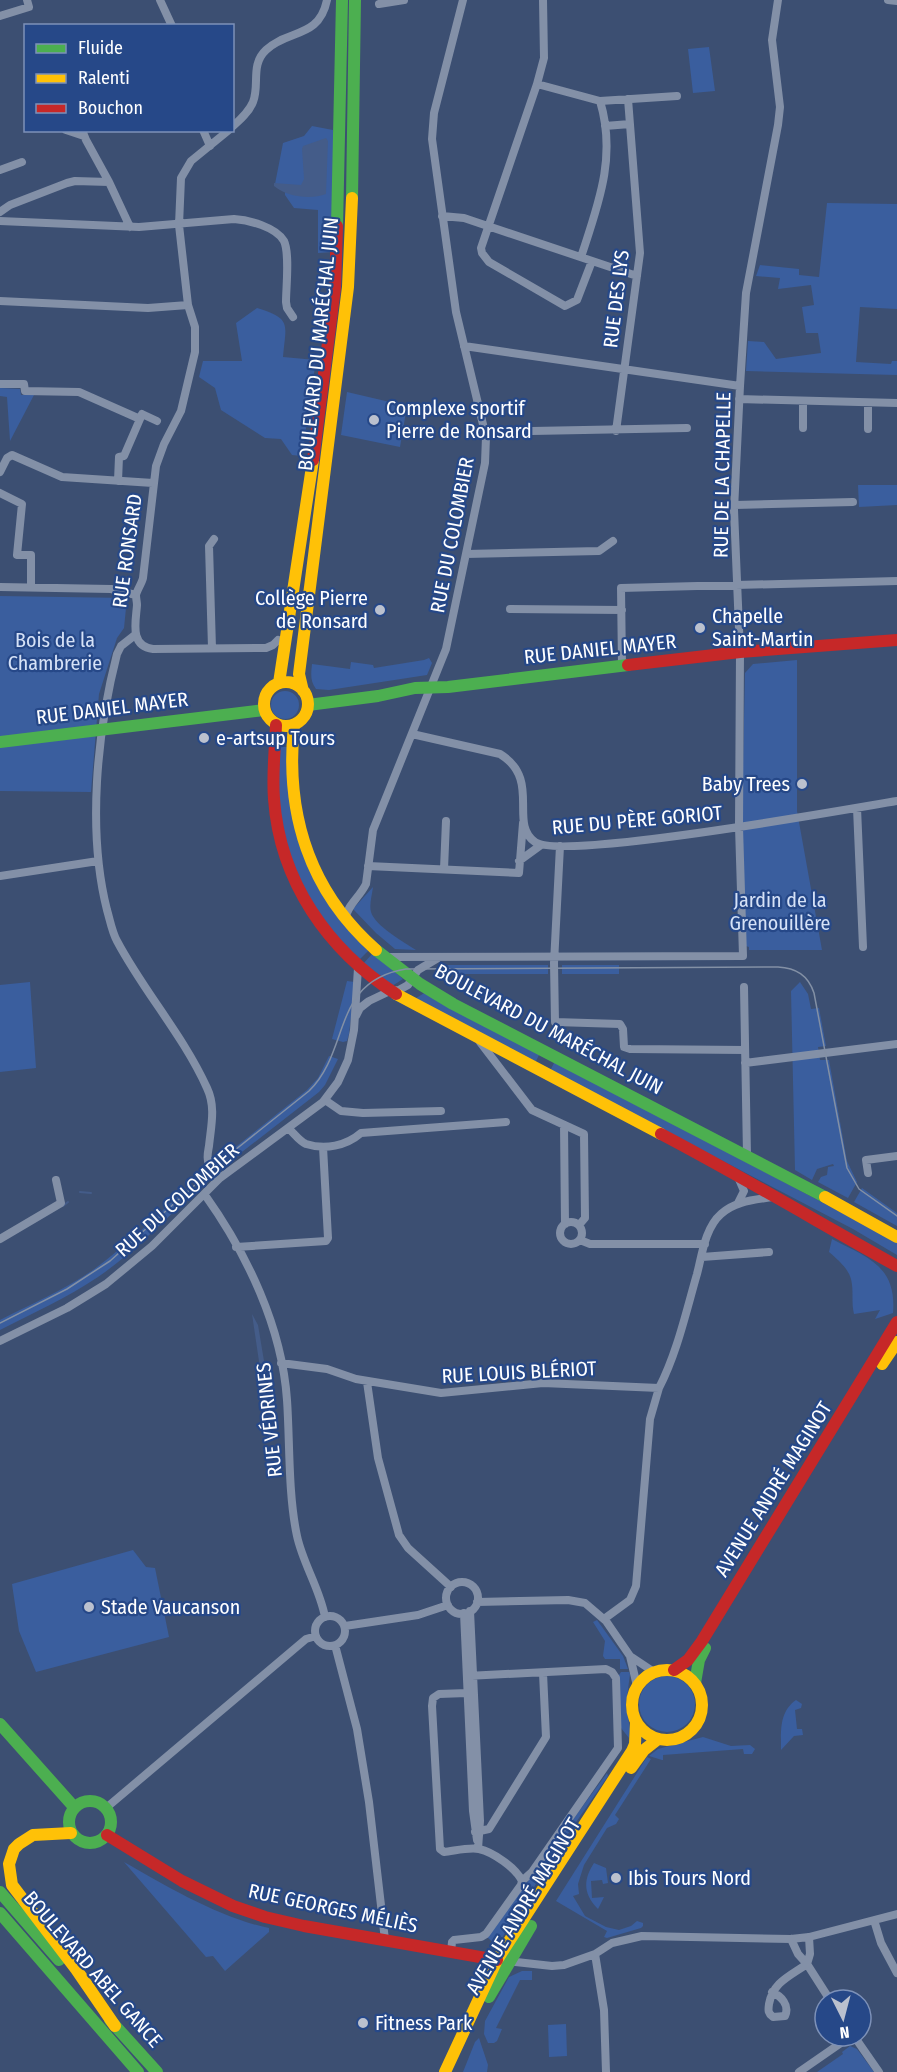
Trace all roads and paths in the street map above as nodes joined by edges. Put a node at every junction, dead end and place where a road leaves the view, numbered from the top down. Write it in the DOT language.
graph roads {
  1 [pos="27,0"];
  2 [pos="159,0"];
  3 [pos="327,0"];
  4 [pos="342,0"];
  5 [pos="355,0"];
  6 [pos="404,0"];
  7 [pos="463,0"];
  8 [pos="543,0"];
  9 [pos="778,0"];
  10 [pos="888,0"];
  11 [pos="897,1"];
  12 [pos="379,4"];
  13 [pos="0,16"];
  14 [pos="171,24"];
  15 [pos="537,84"];
  16 [pos="677,96"];
  17 [pos="628,99"];
  18 [pos="600,101"];
  19 [pos="630,124"];
  20 [pos="234,125"];
  21 [pos="605,126"];
  22 [pos="204,132"];
  23 [pos="227,132"];
  24 [pos="83,133"];
  25 [pos="210,146"];
  26 [pos="22,162"];
  27 [pos="0,170"];
  28 [pos="110,182"];
  29 [pos="0,212"];
  30 [pos="442,216"];
  31 [pos="0,221"];
  32 [pos="179,225"];
  33 [pos="488,226"];
  34 [pos="130,227"];
  35 [pos="580,257"];
  36 [pos="591,261"];
  37 [pos="637,276"];
  38 [pos="0,301"];
  39 [pos="188,305"];
  40 [pos="293,317"];
  41 [pos="464,346"];
  42 [pos="624,369"];
  43 [pos="0,384"];
  44 [pos="740,386"];
  45 [pos="739,399"];
  46 [pos="802,401"];
  47 [pos="868,403"];
  48 [pos="897,404"];
  49 [pos="140,420"];
  50 [pos="157,421"];
  51 [pos="687,428"];
  52 [pos="803,428"];
  53 [pos="868,429"];
  54 [pos="616,430"];
  55 [pos="532,431"];
  56 [pos="4,456"];
  57 [pos="0,472"];
  58 [pos="118,481"];
  59 [pos="153,483"];
  60 [pos="0,493"];
  61 [pos="853,502"];
  62 [pos="735,505"];
  63 [pos="214,539"];
  64 [pos="613,541"];
  65 [pos="466,554"];
  66 [pos="897,581"];
  67 [pos="737,586"];
  68 [pos="0,587"];
  69 [pos="31,587"];
  70 [pos="136,595"];
  71 [pos="510,609"];
  72 [pos="622,610"];
  73 [pos="135,635"];
  74 [pos="278,640"];
  75 [pos="897,640"];
  76 [pos="213,648"];
  77 [pos="740,652"];
  78 [pos="622,666"];
  79 [pos="279,683"];
  80 [pos="430,688"];
  81 [pos="303,691"];
  82 [pos="308,705"];
  83 [pos="264,710"];
  84 [pos="276,725"];
  85 [pos="294,725"];
  86 [pos="101,729"];
  87 [pos="412,734"];
  88 [pos="0,742"];
  89 [pos="897,801"];
  90 [pos="857,808"];
  91 [pos="524,818"];
  92 [pos="446,821"];
  93 [pos="739,827"];
  94 [pos="541,845"];
  95 [pos="560,846"];
  96 [pos="98,861"];
  97 [pos="519,861"];
  98 [pos="368,866"];
  99 [pos="444,869"];
  100 [pos="0,876"];
  101 [pos="345,920"];
  102 [pos="863,947"];
  103 [pos="384,957"];
  104 [pos="439,957"];
  105 [pos="555,957"];
  106 [pos="358,968"];
  107 [pos="412,977"];
  108 [pos="744,987"];
  109 [pos="390,991"];
  110 [pos="355,1019"];
  111 [pos="478,1039"];
  112 [pos="897,1044"];
  113 [pos="745,1050"];
  114 [pos="554,1056"];
  115 [pos="745,1063"];
  116 [pos="544,1074"];
  117 [pos="325,1100"];
  118 [pos="441,1111"];
  119 [pos="506,1122"];
  120 [pos="564,1125"];
  121 [pos="288,1128"];
  122 [pos="323,1146"];
  123 [pos="747,1155"];
  124 [pos="897,1156"];
  125 [pos="868,1173"];
  126 [pos="737,1174"];
  127 [pos="220,1178"];
  128 [pos="56,1180"];
  129 [pos="205,1196"];
  130 [pos="772,1197"];
  131 [pos="738,1203"];
  132 [pos="565,1224"];
  133 [pos="579,1225"];
  134 [pos="897,1237"];
  135 [pos="0,1239"];
  136 [pos="850,1239"];
  137 [pos="580,1240"];
  138 [pos="705,1244"];
  139 [pos="236,1247"];
  140 [pos="769,1252"];
  141 [pos="702,1257"];
  142 [pos="897,1260"];
  143 [pos="897,1266"];
  144 [pos="897,1276"];
  145 [pos="897,1322"];
  146 [pos="0,1341"];
  147 [pos="897,1342"];
  148 [pos="281,1363"];
  149 [pos="367,1382"];
  150 [pos="659,1388"];
  151 [pos="451,1587"];
  152 [pos="477,1602"];
  153 [pos="448,1605"];
  154 [pos="467,1612"];
  155 [pos="325,1617"];
  156 [pos="604,1619"];
  157 [pos="345,1626"];
  158 [pos="316,1636"];
  159 [pos="335,1645"];
  160 [pos="630,1656"];
  161 [pos="674,1670"];
  162 [pos="654,1672"];
  163 [pos="543,1673"];
  164 [pos="470,1676"];
  165 [pos="695,1683"];
  166 [pos="637,1686"];
  167 [pos="467,1693"];
  168 [pos="636,1722"];
  169 [pos="0,1724"];
  170 [pos="658,1739"];
  171 [pos="74,1807"];
  172 [pos="106,1808"];
  173 [pos="478,1832"];
  174 [pos="71,1833"];
  175 [pos="107,1835"];
  176 [pos="478,1849"];
  177 [pos="522,1881"];
  178 [pos="0,1892"];
  179 [pos="0,1913"];
  180 [pos="897,1914"];
  181 [pos="874,1920"];
  182 [pos="809,1937"];
  183 [pos="790,1939"];
  184 [pos="385,1940"];
  185 [pos="451,1952"];
  186 [pos="595,1954"];
  187 [pos="503,1961"];
  188 [pos="807,1964"];
  189 [pos="897,1973"];
  190 [pos="822,1988"];
  191 [pos="772,1992"];
  192 [pos="115,2026"];
  193 [pos="835,2048"];
  194 [pos="862,2048"];
  195 [pos="138,2072"];
  196 [pos="157,2072"];
  197 [pos="445,2072"];
  198 [pos="454,2072"];
  199 [pos="606,2072"];
  200 [pos="799,2072"];
  201 [pos="879,2072"];
  1 -- 13 [label="street"];
  2 -- 14 [label="street"];
  3 -- 20 [label="street"];
  4 -- 79 [label="main road, BOULEVARD DU MARÉCHAL JUIN"];
  5 -- 81 [label="main road, BOULEVARD DU MARÉCHAL JUIN"];
  6 -- 12 [label="street"];
  7 -- 30 [label="street, RUE DU COLOMBIER"];
  8 -- 15 [label="street"];
  9 -- 44 [label="street, RUE DE LA CHAPELLE"];
  10 -- 11 [label="street"];
  15 -- 18 [label="street"];
  15 -- 33 [label="street"];
  16 -- 17 [label="street"];
  17 -- 18 [label="street"];
  17 -- 19 [label="street, RUE DES LYS"];
  18 -- 21 [label="street"];
  19 -- 21 [label="street"];
  19 -- 37 [label="street, RUE DES LYS"];
  21 -- 35 [label="street"];
  22 -- 25 [label="street"];
  23 -- 25 [label="street, RUE RONSARD"];
  24 -- 28 [label="street"];
  25 -- 32 [label="street, RUE RONSARD"];
  26 -- 27 [label="street"];
  28 -- 29 [label="street"];
  28 -- 34 [label="street"];
  30 -- 33 [label="street"];
  30 -- 41 [label="street, RUE DU COLOMBIER"];
  31 -- 34 [label="street"];
  32 -- 34 [label="street"];
  32 -- 39 [label="street, RUE RONSARD"];
  32 -- 40 [label="street"];
  33 -- 35 [label="street"];
  33 -- 36 [label="street"];
  35 -- 36 [label="street"];
  36 -- 37 [label="street"];
  37 -- 42 [label="street, RUE DES LYS"];
  38 -- 39 [label="street"];
  39 -- 59 [label="street, RUE RONSARD"];
  41 -- 42 [label="street"];
  41 -- 65 [label="street, RUE DU COLOMBIER"];
  42 -- 44 [label="street"];
  42 -- 54 [label="street, RUE DES LYS"];
  43 -- 49 [label="street"];
  44 -- 45 [label="street, RUE DE LA CHAPELLE"];
  45 -- 46 [label="street"];
  45 -- 62 [label="street, RUE DE LA CHAPELLE"];
  46 -- 47 [label="street"];
  46 -- 52 [label="street"];
  47 -- 48 [label="street"];
  47 -- 53 [label="street"];
  49 -- 50 [label="street"];
  49 -- 58 [label="street"];
  51 -- 54 [label="street"];
  54 -- 55 [label="street"];
  56 -- 57 [label="street"];
  56 -- 58 [label="street"];
  58 -- 59 [label="street"];
  59 -- 70 [label="street, RUE RONSARD"];
  60 -- 69 [label="street"];
  61 -- 62 [label="street"];
  62 -- 67 [label="street, RUE DE LA CHAPELLE"];
  63 -- 76 [label="street"];
  64 -- 65 [label="street"];
  65 -- 80 [label="street, RUE DU COLOMBIER"];
  66 -- 67 [label="street"];
  67 -- 72 [label="street"];
  67 -- 77 [label="street, RUE DE LA CHAPELLE"];
  68 -- 69 [label="street"];
  69 -- 70 [label="street"];
  70 -- 73 [label="street, RUE RONSARD"];
  71 -- 72 [label="street"];
  72 -- 78 [label="street"];
  73 -- 76 [label="street"];
  73 -- 86 [label="street, RUE RONSARD"];
  74 -- 76 [label="street"];
  75 -- 77 [label="main road, RUE DANIEL MAYER"];
  77 -- 78 [label="main road, RUE DANIEL MAYER"];
  77 -- 93 [label="street, RUE DE LA CHAPELLE"];
  78 -- 80 [label="main road, RUE DANIEL MAYER"];
  79 -- 81 [label="main road"];
  79 -- 83 [label="main road"];
  80 -- 82 [label="main road, RUE DANIEL MAYER"];
  80 -- 87 [label="street, RUE DU COLOMBIER"];
  81 -- 82 [label="main road"];
  82 -- 85 [label="main road"];
  83 -- 84 [label="main road"];
  83 -- 86 [label="main road, RUE DANIEL MAYER"];
  84 -- 85 [label="main road"];
  84 -- 106 [label="main road, BOULEVARD DU MARÉCHAL JUIN"];
  85 -- 101 [label="main road, BOULEVARD DU MARÉCHAL JUIN"];
  86 -- 88 [label="main road, RUE DANIEL MAYER"];
  86 -- 96 [label="street, RUE RONSARD"];
  87 -- 91 [label="street, RUE DU PÈRE GORIOT"];
  87 -- 98 [label="street, RUE DU COLOMBIER"];
  89 -- 90 [label="street, RUE DU PÈRE GORIOT"];
  90 -- 93 [label="street, RUE DU PÈRE GORIOT"];
  90 -- 102 [label="street"];
  91 -- 94 [label="street, RUE DU PÈRE GORIOT"];
  91 -- 97 [label="street"];
  92 -- 99 [label="street"];
  93 -- 95 [label="street, RUE DU PÈRE GORIOT"];
  93 -- 105 [label="street, RUE DE LA CHAPELLE"];
  94 -- 95 [label="street, RUE DU PÈRE GORIOT"];
  94 -- 97 [label="street"];
  95 -- 105 [label="street"];
  96 -- 100 [label="street"];
  96 -- 127 [label="street, RUE RONSARD"];
  97 -- 99 [label="street"];
  98 -- 99 [label="street"];
  98 -- 101 [label="street, RUE DU COLOMBIER"];
  101 -- 103 [label="main road, BOULEVARD DU MARÉCHAL JUIN"];
  103 -- 104 [label="street"];
  103 -- 107 [label="main road, BOULEVARD DU MARÉCHAL JUIN"];
  104 -- 105 [label="street"];
  104 -- 107 [label="street"];
  105 -- 113 [label="street"];
  106 -- 109 [label="main road, BOULEVARD DU MARÉCHAL JUIN"];
  106 -- 110 [label="street, RUE DU COLOMBIER"];
  107 -- 109 [label="street"];
  107 -- 114 [label="main road, BOULEVARD DU MARÉCHAL JUIN"];
  108 -- 113 [label="street"];
  109 -- 110 [label="street"];
  109 -- 111 [label="main road, BOULEVARD DU MARÉCHAL JUIN"];
  110 -- 117 [label="street, RUE DU COLOMBIER"];
  111 -- 116 [label="main road, BOULEVARD DU MARÉCHAL JUIN"];
  111 -- 120 [label="street"];
  112 -- 115 [label="street"];
  113 -- 115 [label="street"];
  114 -- 116 [label="street"];
  114 -- 123 [label="main road, BOULEVARD DU MARÉCHAL JUIN"];
  115 -- 123 [label="street"];
  116 -- 126 [label="main road, BOULEVARD DU MARÉCHAL JUIN"];
  117 -- 118 [label="street"];
  117 -- 121 [label="street, RUE DU COLOMBIER"];
  119 -- 122 [label="street"];
  120 -- 132 [label="street"];
  120 -- 133 [label="street"];
  121 -- 122 [label="street"];
  121 -- 127 [label="street, RUE DU COLOMBIER"];
  122 -- 139 [label="street"];
  123 -- 134 [label="main road, BOULEVARD DU MARÉCHAL JUIN"];
  124 -- 125 [label="street"];
  126 -- 130 [label="main road, BOULEVARD DU MARÉCHAL JUIN"];
  126 -- 131 [label="street"];
  127 -- 129 [label="street, RUE DU COLOMBIER"];
  128 -- 135 [label="street"];
  129 -- 139 [label="street, RUE VÉDRINES"];
  129 -- 146 [label="street, RUE DU COLOMBIER"];
  130 -- 131 [label="street"];
  130 -- 136 [label="main road, BOULEVARD DU MARÉCHAL JUIN"];
  131 -- 138 [label="street"];
  132 -- 133 [label="street"];
  132 -- 137 [label="street"];
  133 -- 137 [label="street"];
  136 -- 142 [label="main road, BOULEVARD DU MARÉCHAL JUIN"];
  136 -- 143 [label="main road, BOULEVARD DU MARÉCHAL JUIN"];
  136 -- 144 [label="main road, BOULEVARD DU MARÉCHAL JUIN"];
  137 -- 138 [label="street"];
  138 -- 141 [label="street"];
  139 -- 148 [label="street, RUE VÉDRINES"];
  140 -- 141 [label="street"];
  141 -- 150 [label="street"];
  145 -- 161 [label="main road, AVENUE ANDRÉ MAGINOT"];
  147 -- 165 [label="main road, AVENUE ANDRÉ MAGINOT"];
  148 -- 149 [label="street, RUE LOUIS BLÉRIOT"];
  148 -- 155 [label="street, RUE VÉDRINES"];
  149 -- 150 [label="street, RUE LOUIS BLÉRIOT"];
  149 -- 151 [label="street"];
  150 -- 156 [label="street"];
  151 -- 152 [label="street"];
  151 -- 153 [label="street"];
  152 -- 154 [label="street"];
  152 -- 156 [label="street"];
  153 -- 154 [label="street"];
  153 -- 157 [label="street"];
  154 -- 164 [label="street"];
  155 -- 157 [label="street"];
  155 -- 158 [label="street"];
  156 -- 160 [label="street"];
  157 -- 159 [label="street"];
  158 -- 159 [label="street"];
  158 -- 172 [label="street"];
  159 -- 184 [label="street"];
  160 -- 162 [label="street"];
  160 -- 166 [label="street"];
  161 -- 162 [label="main road"];
  161 -- 165 [label="main road"];
  162 -- 166 [label="main road"];
  163 -- 164 [label="street"];
  163 -- 173 [label="street"];
  163 -- 177 [label="street"];
  164 -- 167 [label="street"];
  164 -- 173 [label="street"];
  165 -- 170 [label="main road"];
  166 -- 168 [label="main road"];
  167 -- 173 [label="street"];
  167 -- 176 [label="street"];
  168 -- 170 [label="main road"];
  168 -- 187 [label="main road, AVENUE ANDRÉ MAGINOT"];
  169 -- 171 [label="main road"];
  170 -- 187 [label="main road, AVENUE ANDRÉ MAGINOT"];
  171 -- 172 [label="main road"];
  171 -- 174 [label="main road"];
  172 -- 175 [label="main road"];
  173 -- 176 [label="street"];
  174 -- 175 [label="main road"];
  174 -- 192 [label="main road"];
  175 -- 184 [label="main road, RUE GEORGES MÉLIÈS"];
  176 -- 177 [label="street"];
  177 -- 185 [label="street"];
  178 -- 192 [label="main road, BOULEVARD ABEL GANCE"];
  179 -- 195 [label="main road, BOULEVARD ABEL GANCE"];
  180 -- 181 [label="street"];
  181 -- 182 [label="street"];
  181 -- 189 [label="street"];
  182 -- 183 [label="street"];
  182 -- 188 [label="street"];
  183 -- 186 [label="street"];
  183 -- 188 [label="street"];
  184 -- 185 [label="main road, RUE GEORGES MÉLIÈS"];
  185 -- 187 [label="main road, RUE GEORGES MÉLIÈS"];
  186 -- 187 [label="street"];
  186 -- 199 [label="street"];
  187 -- 197 [label="main road, AVENUE ANDRÉ MAGINOT"];
  187 -- 198 [label="main road, AVENUE ANDRÉ MAGINOT"];
  188 -- 190 [label="street"];
  188 -- 191 [label="street"];
  192 -- 196 [label="main road, BOULEVARD ABEL GANCE"];
  193 -- 200 [label="street"];
  194 -- 201 [label="street"];
}
